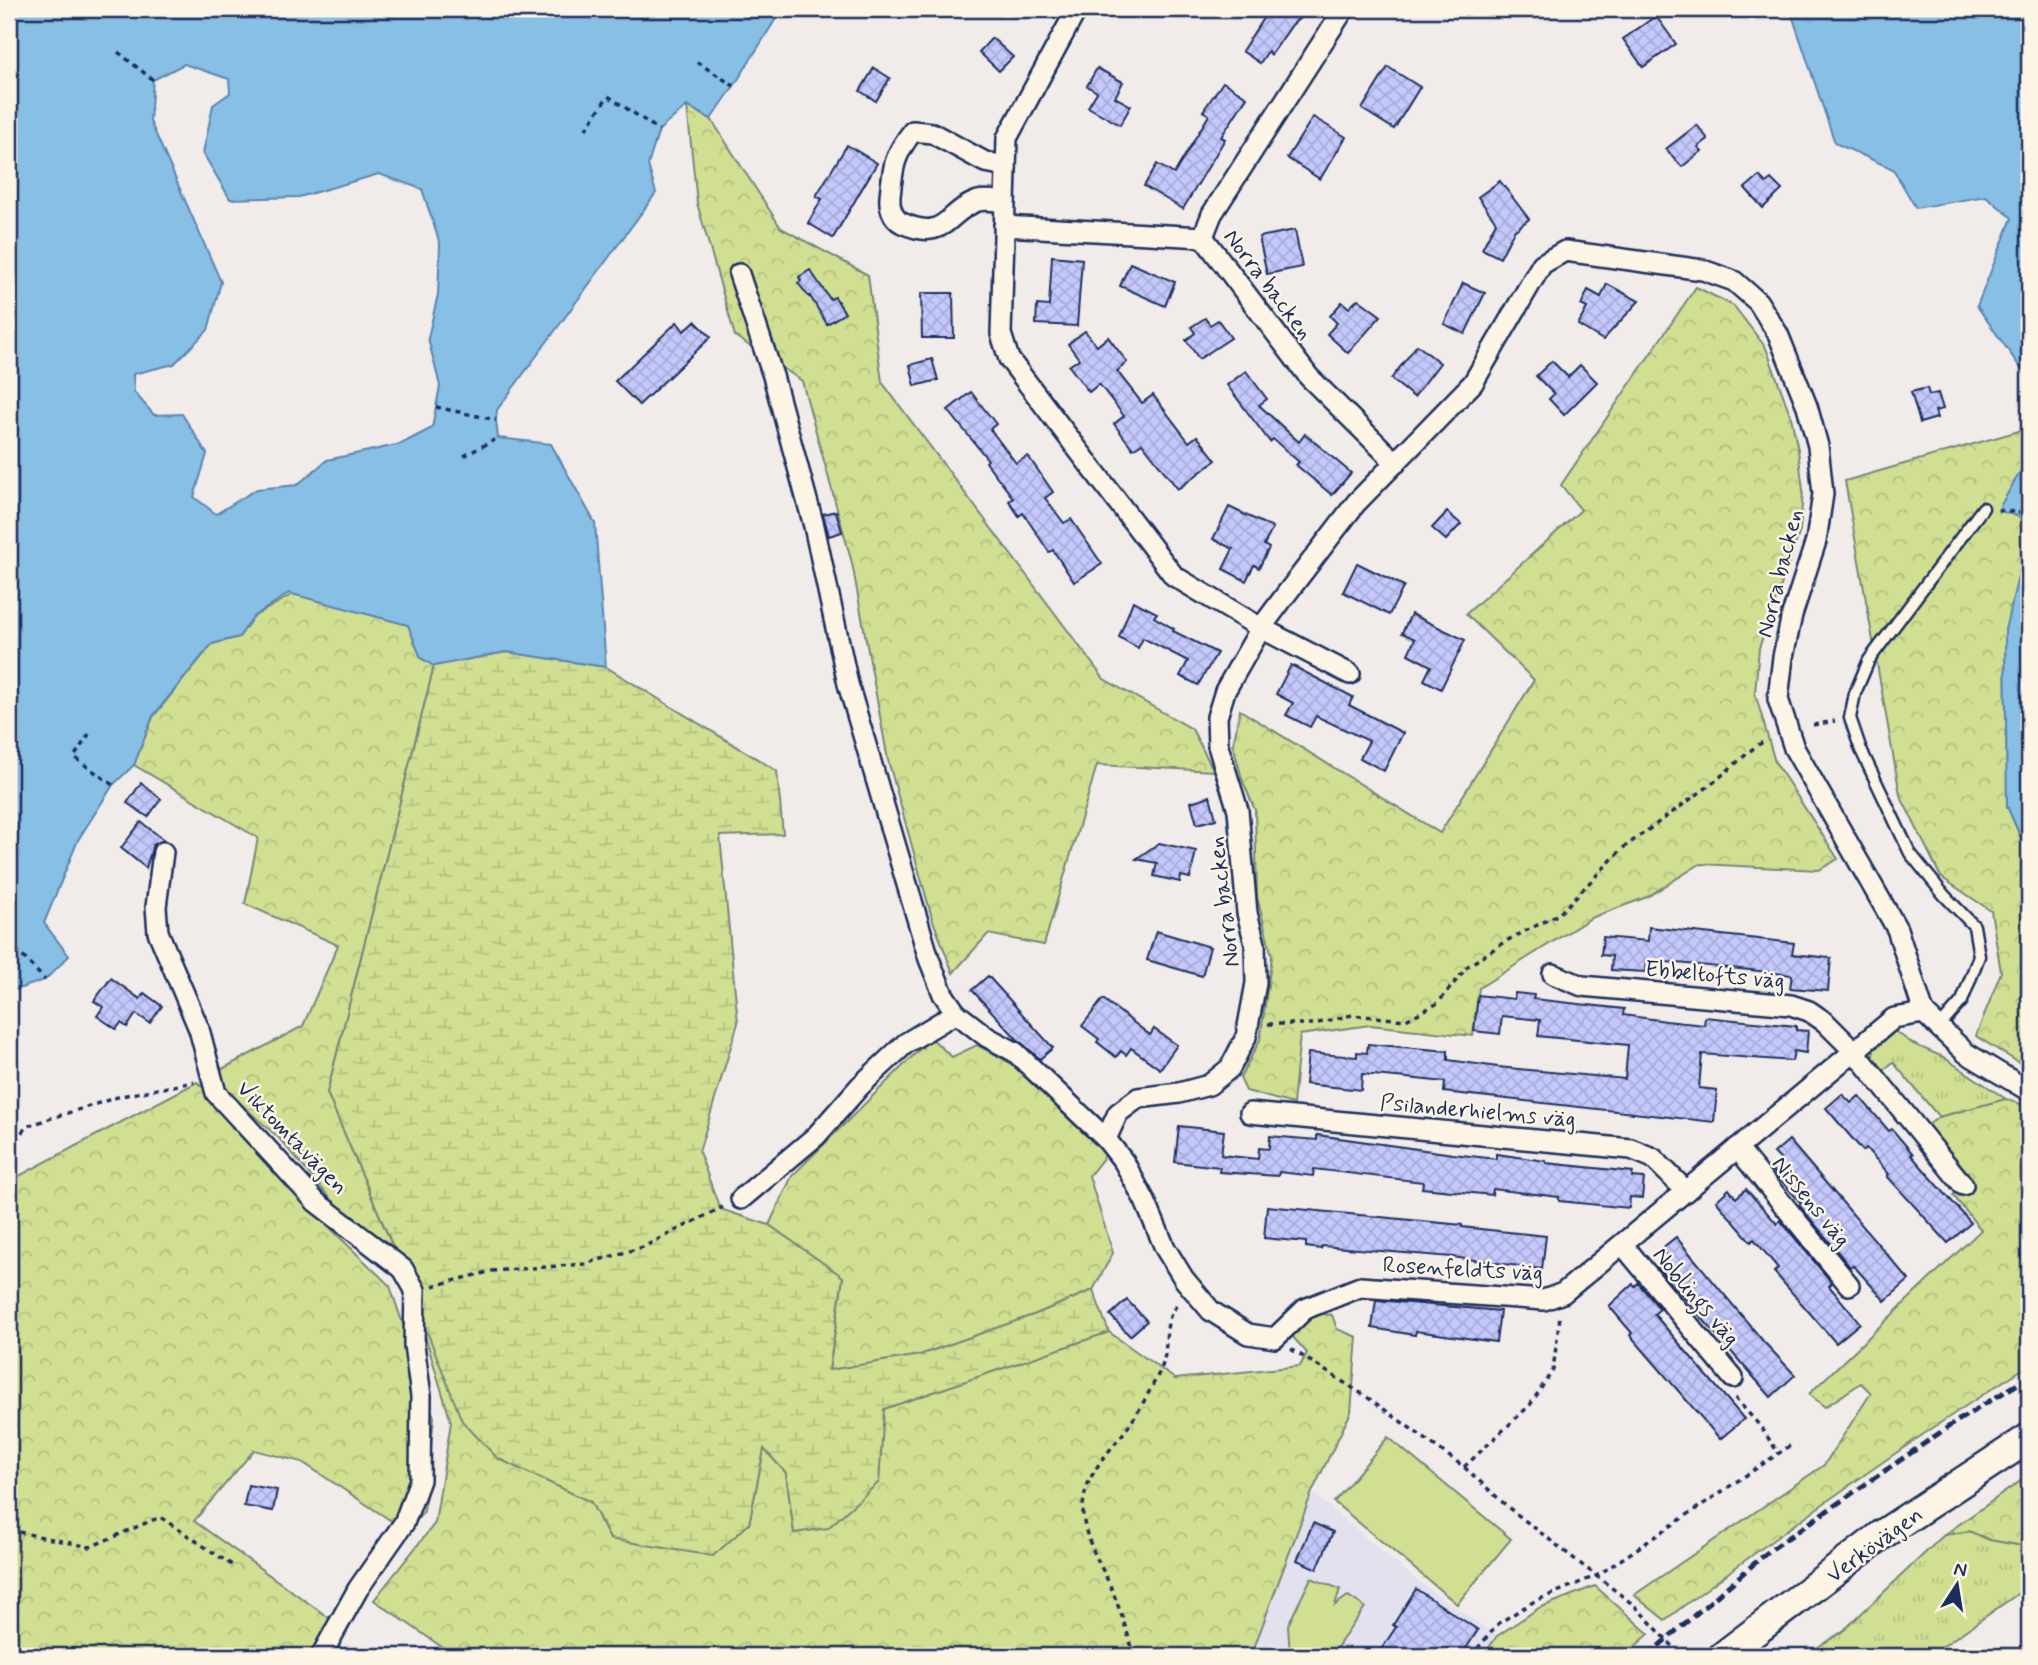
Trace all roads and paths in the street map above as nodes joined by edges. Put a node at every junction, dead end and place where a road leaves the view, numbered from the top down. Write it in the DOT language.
graph roads {
  1 [pos="1077,9"];
  2 [pos="1344,9"];
  3 [pos="118,52"];
  4 [pos="696,62"];
  5 [pos="152,80"];
  6 [pos="734,86"];
  7 [pos="586,129"];
  8 [pos="659,130"];
  9 [pos="1006,166"];
  10 [pos="1005,202"];
  11 [pos="1004,226"];
  12 [pos="1203,237"];
  13 [pos="739,274"];
  14 [pos="436,407"];
  15 [pos="495,420"];
  16 [pos="498,438"];
  17 [pos="464,456"];
  18 [pos="1396,463"];
  19 [pos="1983,508"];
  20 [pos="1998,510"];
  21 [pos="2029,514"];
  22 [pos="1261,628"];
  23 [pos="1350,674"];
  24 [pos="1850,718"];
  25 [pos="1813,725"];
  26 [pos="89,734"];
  27 [pos="1765,741"];
  28 [pos="113,785"];
  29 [pos="163,852"];
  30 [pos="9,942"];
  31 [pos="1553,974"];
  32 [pos="45,980"];
  33 [pos="956,1013"];
  34 [pos="1924,1013"];
  35 [pos="1249,1024"];
  36 [pos="1939,1027"];
  37 [pos="1854,1051"];
  38 [pos="197,1082"];
  39 [pos="2029,1091"];
  40 [pos="1250,1113"];
  41 [pos="1106,1139"];
  42 [pos="9,1148"];
  43 [pos="1737,1148"];
  44 [pos="1963,1185"];
  45 [pos="1686,1191"];
  46 [pos="741,1199"];
  47 [pos="1623,1245"];
  48 [pos="1849,1285"];
  49 [pos="415,1290"];
  50 [pos="1194,1290"];
  51 [pos="1563,1293"];
  52 [pos="1275,1338"];
  53 [pos="1733,1378"];
  54 [pos="2029,1438"];
  55 [pos="1794,1443"];
  56 [pos="1779,1454"];
  57 [pos="1464,1466"];
  58 [pos="9,1530"];
  59 [pos="232,1564"];
  60 [pos="1598,1575"];
  61 [pos="1713,1652"];
  62 [pos="321,1656"];
  63 [pos="1135,1656"];
  64 [pos="1471,1656"];
  65 [pos="1682,1656"];
  66 [pos="1692,1656"];
  1 -- 9 [label="street"];
  2 -- 12 [label="street, Norra backen"];
  3 -- 5 [label="path"];
  4 -- 6 [label="path"];
  7 -- 8 [label="path"];
  9 -- 10 [label="street"];
  9 -- 10 [label="street"];
  10 -- 11 [label="street"];
  11 -- 12 [label="street"];
  11 -- 22 [label="street"];
  12 -- 18 [label="street, Norra backen"];
  13 -- 33 [label="street"];
  14 -- 15 [label="path"];
  16 -- 17 [label="path"];
  18 -- 22 [label="street, Norra backen"];
  18 -- 34 [label="street, Norra backen"];
  19 -- 24 [label="lane"];
  20 -- 21 [label="path"];
  22 -- 23 [label="street"];
  22 -- 35 [label="street, Norra backen"];
  24 -- 25 [label="path"];
  24 -- 36 [label="lane"];
  26 -- 28 [label="path"];
  27 -- 35 [label="path"];
  29 -- 49 [label="street, Viktomtavägen"];
  30 -- 32 [label="path"];
  31 -- 37 [label="street, Ebbeltofts väg"];
  33 -- 41 [label="street"];
  33 -- 46 [label="street"];
  34 -- 36 [label="street, Norra backen"];
  34 -- 37 [label="street, Rosenfeldts väg"];
  35 -- 41 [label="street, Norra backen"];
  36 -- 39 [label="street, Norra backen"];
  37 -- 43 [label="street, Rosenfeldts väg"];
  37 -- 44 [label="street, Ebbeltofts väg"];
  38 -- 42 [label="path"];
  40 -- 45 [label="street, Psilanderhielms väg"];
  41 -- 50 [label="street"];
  43 -- 45 [label="street, Rosenfeldts väg"];
  43 -- 48 [label="street, Nissens väg"];
  45 -- 47 [label="street, Rosenfeldts väg"];
  46 -- 49 [label="path"];
  47 -- 51 [label="street, Rosenfeldts väg"];
  47 -- 53 [label="street, Noblings väg"];
  49 -- 62 [label="street"];
  50 -- 52 [label="street"];
  50 -- 63 [label="path"];
  51 -- 52 [label="street, Rosenfeldts väg"];
  51 -- 57 [label="path"];
  52 -- 57 [label="path"];
  53 -- 56 [label="path"];
  54 -- 61 [label="main road, Verkövägen"];
  55 -- 56 [label="path"];
  56 -- 60 [label="path"];
  57 -- 60 [label="path"];
  58 -- 59 [label="path"];
  60 -- 64 [label="path"];
  60 -- 65 [label="path"];
  61 -- 66 [label="path"];
}
